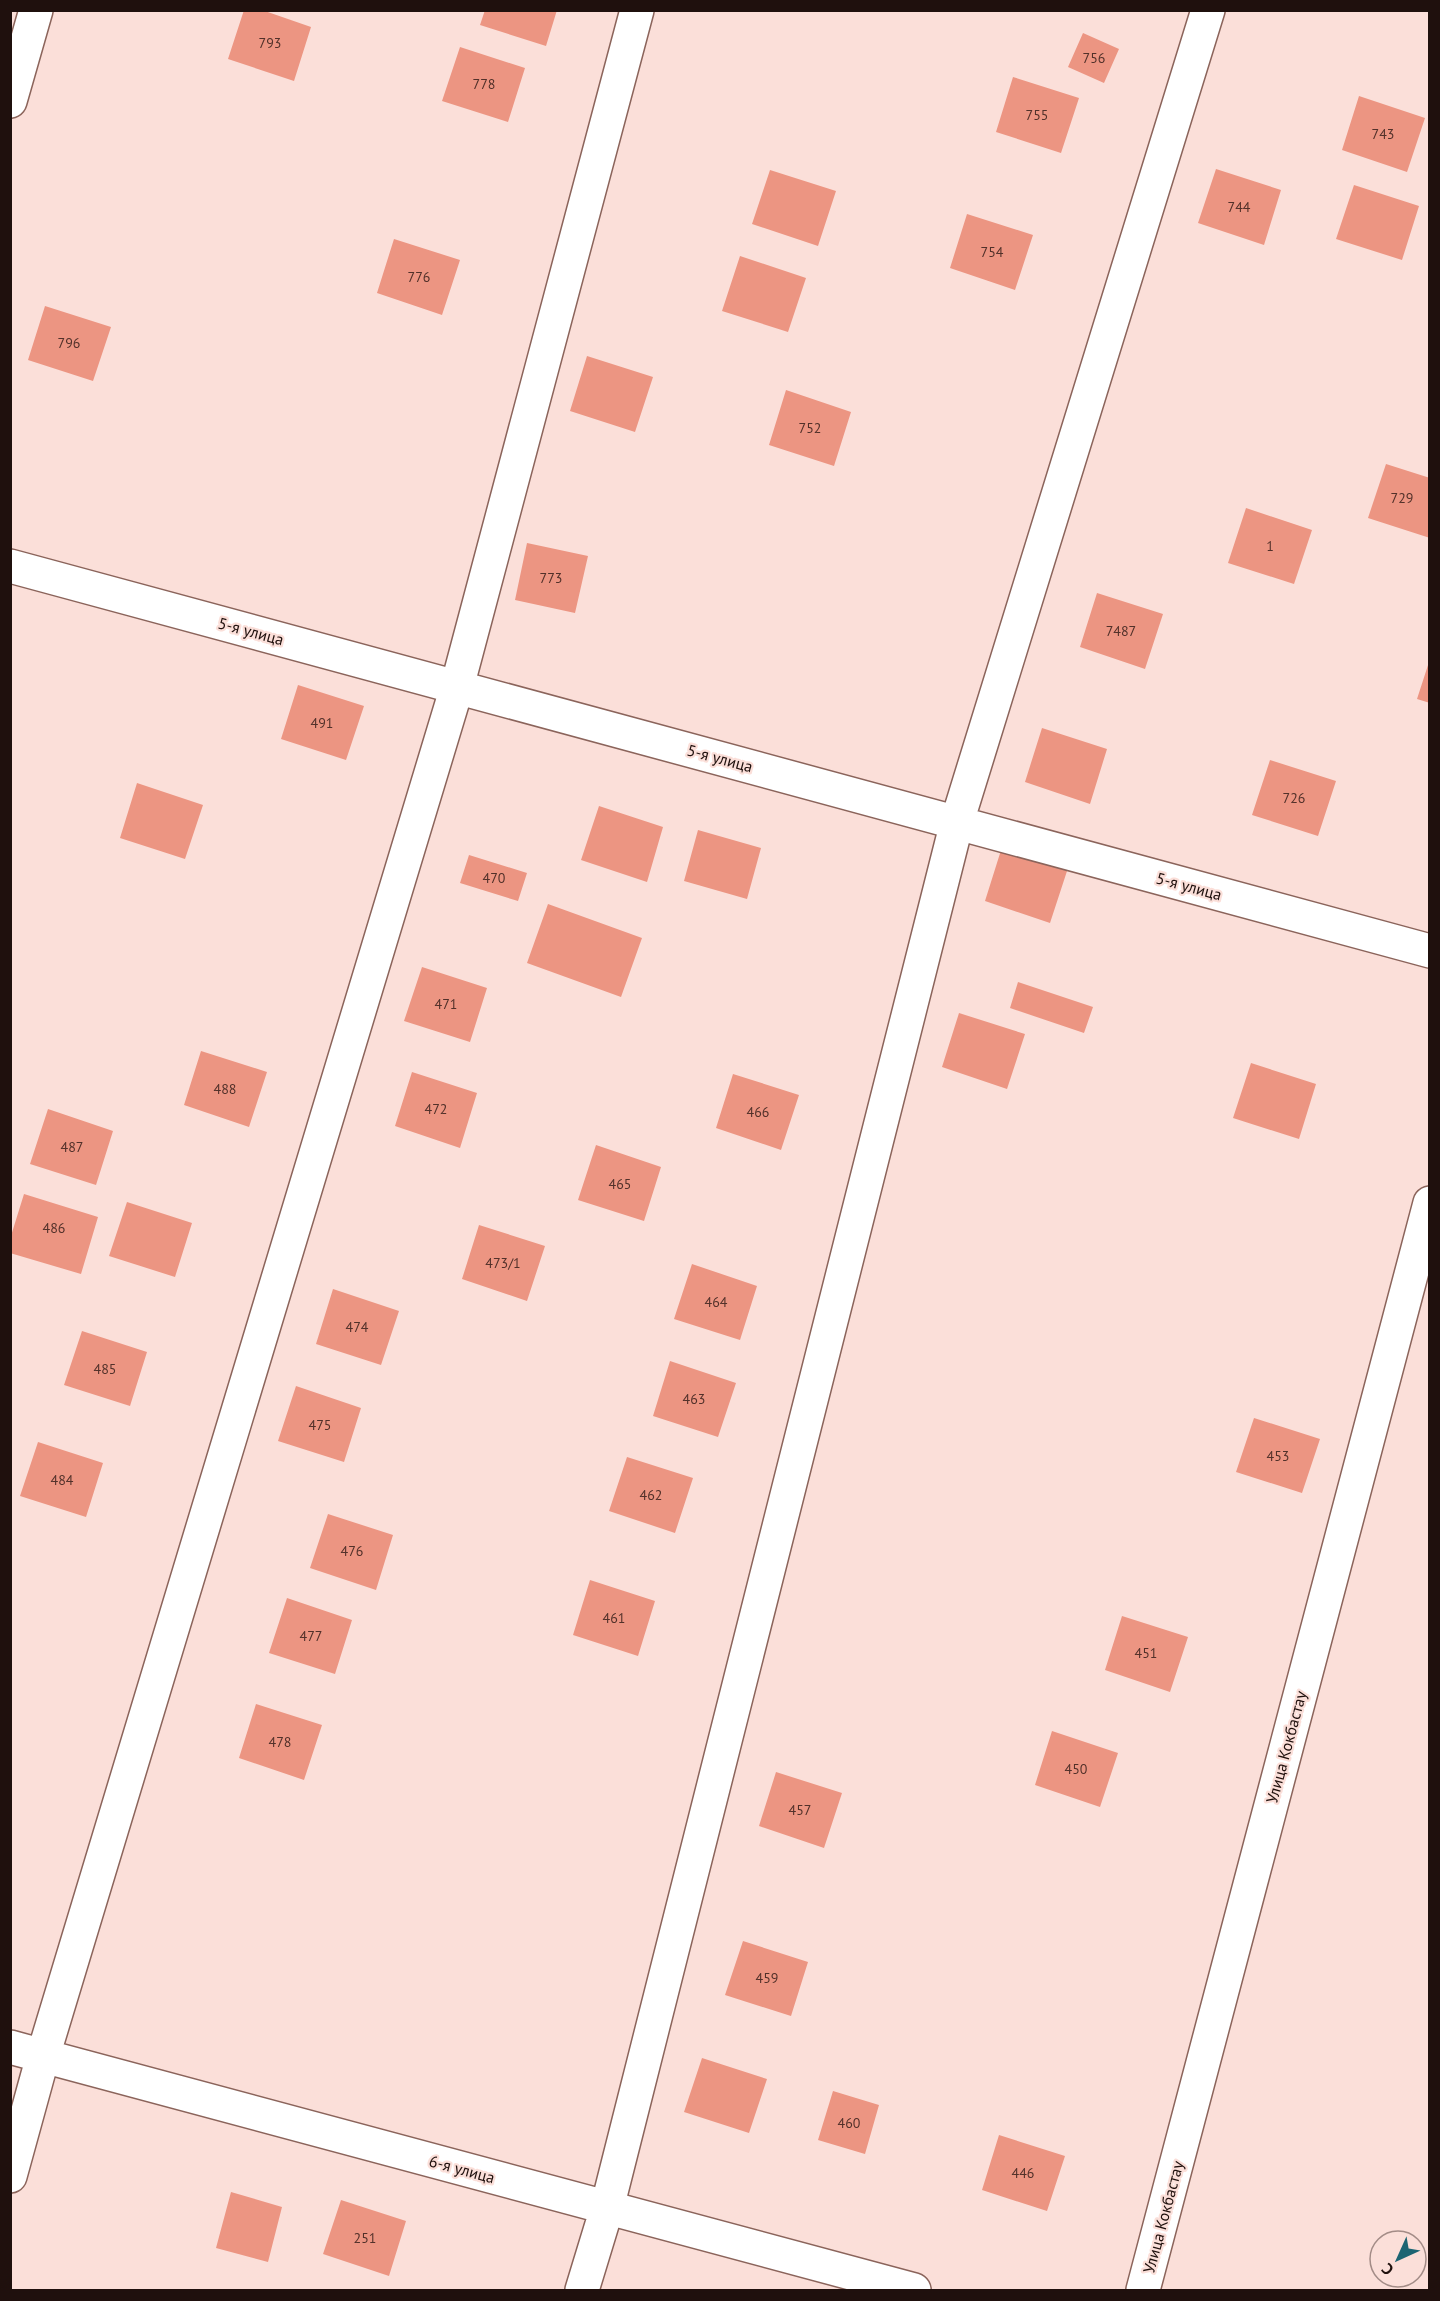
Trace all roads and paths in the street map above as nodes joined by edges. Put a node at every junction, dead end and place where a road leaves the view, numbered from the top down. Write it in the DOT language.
graph roads {
  1 [pos="36,10"];
  2 [pos="637,10"];
  3 [pos="1208,10"];
  4 [pos="10,101"];
  5 [pos="10,566"];
  6 [pos="457,687"];
  7 [pos="957,822"];
  8 [pos="1430,951"];
  9 [pos="1430,1203"];
  10 [pos="10,2047"];
  11 [pos="43,2056"];
  12 [pos="10,2176"];
  13 [pos="607,2208"];
  14 [pos="582,2290"];
  15 [pos="914,2290"];
  16 [pos="1143,2290"];
  1 -- 4 [label="street"];
  2 -- 6 [label="street"];
  3 -- 7 [label="street"];
  5 -- 6 [label="street, 5-я улица"];
  6 -- 7 [label="street, 5-я улица"];
  6 -- 11 [label="street"];
  7 -- 8 [label="street, 5-я улица"];
  7 -- 13 [label="street"];
  9 -- 16 [label="street, Улица Кокбастау"];
  10 -- 11 [label="street, 6-я улица"];
  11 -- 12 [label="street"];
  11 -- 13 [label="street, 6-я улица"];
  13 -- 14 [label="street"];
  13 -- 15 [label="street, 6-я улица"];
}
